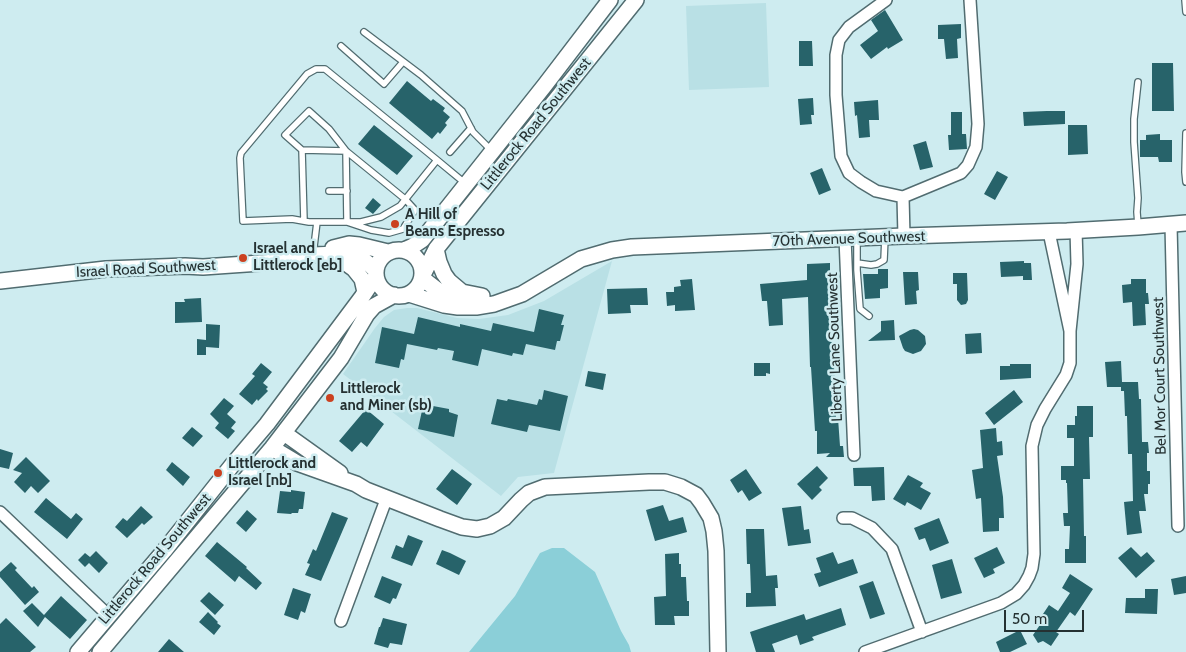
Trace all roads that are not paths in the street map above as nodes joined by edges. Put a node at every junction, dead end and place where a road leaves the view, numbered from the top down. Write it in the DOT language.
graph roads {
  1 [pos="610,0"];
  2 [pos="636,0"];
  3 [pos="886,0"];
  4 [pos="970,0"];
  5 [pos="1185,0"];
  6 [pos="1186,12"];
  7 [pos="364,32"];
  8 [pos="341,46"];
  9 [pos="403,62"];
  10 [pos="1138,82"];
  11 [pos="471,128"];
  12 [pos="1186,134"];
  13 [pos="302,150"];
  14 [pos="492,151"];
  15 [pos="346,152"];
  16 [pos="450,152"];
  17 [pos="436,160"];
  18 [pos="1186,171"];
  19 [pos="1186,182"];
  20 [pos="466,184"];
  21 [pos="329,191"];
  22 [pos="347,191"];
  23 [pos="902,197"];
  24 [pos="406,199"];
  25 [pos="304,221"];
  26 [pos="317,222"];
  27 [pos="347,222"];
  28 [pos="1186,223"];
  29 [pos="1171,225"];
  30 [pos="1138,227"];
  31 [pos="1076,230"];
  32 [pos="1049,232"];
  33 [pos="904,236"];
  34 [pos="885,237"];
  35 [pos="851,238"];
  36 [pos="436,249"];
  37 [pos="404,250"];
  38 [pos="388,252"];
  39 [pos="313,255"];
  40 [pos="857,263"];
  41 [pos="376,273"];
  42 [pos="422,276"];
  43 [pos="39,277"];
  44 [pos="0,281"];
  45 [pos="0,288"];
  46 [pos="365,292"];
  47 [pos="522,294"];
  48 [pos="401,295"];
  49 [pos="482,296"];
  50 [pos="868,316"];
  51 [pos="1070,331"];
  52 [pos="284,433"];
  53 [pos="272,448"];
  54 [pos="854,455"];
  55 [pos="356,484"];
  56 [pos="387,497"];
  57 [pos="0,512"];
  58 [pos="843,518"];
  59 [pos="1178,526"];
  60 [pos="108,616"];
  61 [pos="341,620"];
  62 [pos="922,632"];
  63 [pos="78,652"];
  64 [pos="100,652"];
  65 [pos="718,652"];
  66 [pos="865,652"];
  1 -- 14 [label="street"];
  2 -- 36 [label="street, Littlerock Road Southwest"];
  3 -- 23 [label="street"];
  4 -- 23 [label="street"];
  5 -- 6 [label="lane"];
  7 -- 9 [label="lane"];
  8 -- 9 [label="lane"];
  9 -- 11 [label="lane"];
  10 -- 30 [label="lane"];
  11 -- 14 [label="lane"];
  11 -- 16 [label="lane"];
  12 -- 18 [label="lane"];
  13 -- 15 [label="lane"];
  13 -- 15 [label="lane"];
  13 -- 25 [label="lane"];
  14 -- 20 [label="street"];
  15 -- 22 [label="lane"];
  15 -- 24 [label="lane"];
  17 -- 20 [label="lane"];
  17 -- 24 [label="lane"];
  17 -- 25 [label="lane"];
  18 -- 19 [label="lane"];
  20 -- 37 [label="street"];
  21 -- 22 [label="lane"];
  22 -- 27 [label="lane"];
  23 -- 33 [label="street"];
  24 -- 27 [label="lane"];
  24 -- 27 [label="lane"];
  25 -- 26 [label="lane"];
  26 -- 27 [label="lane"];
  26 -- 39 [label="lane"];
  28 -- 29 [label="street, 70th Avenue Southwest"];
  29 -- 30 [label="street, 70th Avenue Southwest"];
  29 -- 59 [label="street, Bel Mor Court Southwest"];
  30 -- 31 [label="street, 70th Avenue Southwest"];
  31 -- 32 [label="street, 70th Avenue Southwest"];
  31 -- 51 [label="street"];
  32 -- 33 [label="street, 70th Avenue Southwest"];
  32 -- 51 [label="street"];
  33 -- 34 [label="street, 70th Avenue Southwest"];
  34 -- 35 [label="street, 70th Avenue Southwest"];
  34 -- 40 [label="lane"];
  35 -- 40 [label="lane"];
  35 -- 47 [label="street, 70th Avenue Southwest"];
  35 -- 54 [label="street, Liberty Lane Southwest"];
  36 -- 42 [label="street, Littlerock Road Southwest"];
  36 -- 49 [label="street"];
  37 -- 38 [label="street"];
  37 -- 42 [label="street"];
  38 -- 39 [label="street, Israel Road Southwest"];
  38 -- 41 [label="street"];
  39 -- 41 [label="street, Israel Road Southwest"];
  39 -- 43 [label="street, Israel Road Southwest"];
  39 -- 46 [label="street"];
  40 -- 50 [label="lane"];
  41 -- 46 [label="street, Littlerock Road Southwest"];
  41 -- 48 [label="street"];
  42 -- 48 [label="street"];
  42 -- 49 [label="street, 70th Avenue Southwest"];
  43 -- 44 [label="street, Israel Road Southwest"];
  43 -- 45 [label="street, Israel Road Southwest"];
  46 -- 60 [label="street, Littlerock Road Southwest"];
  47 -- 48 [label="street, 70th Avenue Southwest"];
  47 -- 49 [label="street, 70th Avenue Southwest"];
  48 -- 52 [label="street, Littlerock Road Southwest"];
  51 -- 62 [label="street"];
  52 -- 53 [label="street, Littlerock Road Southwest"];
  52 -- 55 [label="street"];
  53 -- 55 [label="street"];
  53 -- 64 [label="street, Littlerock Road Southwest"];
  55 -- 56 [label="street"];
  56 -- 61 [label="street"];
  56 -- 65 [label="street"];
  57 -- 60 [label="street"];
  58 -- 62 [label="street"];
  60 -- 63 [label="street, Littlerock Road Southwest"];
  62 -- 66 [label="street"];
}
